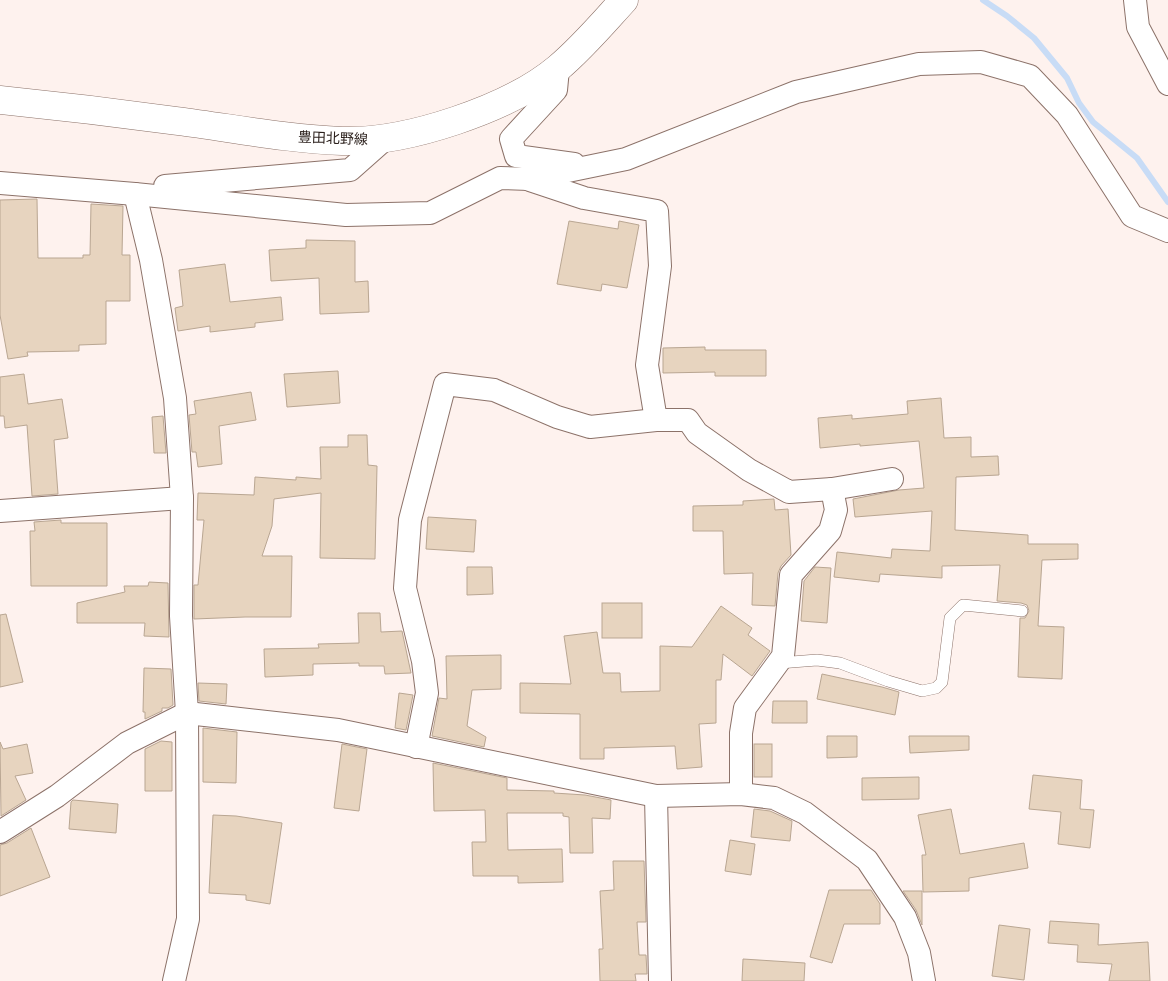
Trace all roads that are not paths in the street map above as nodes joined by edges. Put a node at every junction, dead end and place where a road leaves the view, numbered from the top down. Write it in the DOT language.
graph roads {
  1 [pos="624,0"];
  2 [pos="1135,0"];
  3 [pos="558,69"];
  4 [pos="1168,84"];
  5 [pos="0,100"];
  6 [pos="385,139"];
  7 [pos="590,167"];
  8 [pos="529,179"];
  9 [pos="0,182"];
  10 [pos="135,194"];
  11 [pos="1168,231"];
  12 [pos="656,420"];
  13 [pos="892,479"];
  14 [pos="832,489"];
  15 [pos="182,498"];
  16 [pos="0,512"];
  17 [pos="1022,611"];
  18 [pos="779,663"];
  19 [pos="187,713"];
  20 [pos="416,747"];
  21 [pos="741,794"];
  22 [pos="656,796"];
  23 [pos="0,832"];
  24 [pos="174,981"];
  25 [pos="660,981"];
  26 [pos="924,981"];
  1 -- 3 [label="main road, 豊田北野線"];
  2 -- 4 [label="street"];
  3 -- 6 [label="main road, 豊田北野線"];
  3 -- 7 [label="street"];
  5 -- 6 [label="main road, 豊田北野線"];
  6 -- 10 [label="street"];
  7 -- 8 [label="street"];
  7 -- 11 [label="street"];
  8 -- 10 [label="street"];
  8 -- 12 [label="street"];
  9 -- 10 [label="street"];
  10 -- 15 [label="street"];
  12 -- 14 [label="street"];
  12 -- 20 [label="street"];
  13 -- 14 [label="street"];
  14 -- 18 [label="street"];
  15 -- 16 [label="street"];
  15 -- 19 [label="street"];
  17 -- 18 [label="lane"];
  18 -- 21 [label="street"];
  19 -- 20 [label="street"];
  19 -- 23 [label="street"];
  19 -- 24 [label="street"];
  20 -- 22 [label="street"];
  21 -- 22 [label="street"];
  21 -- 26 [label="street"];
  22 -- 25 [label="street"];
}
